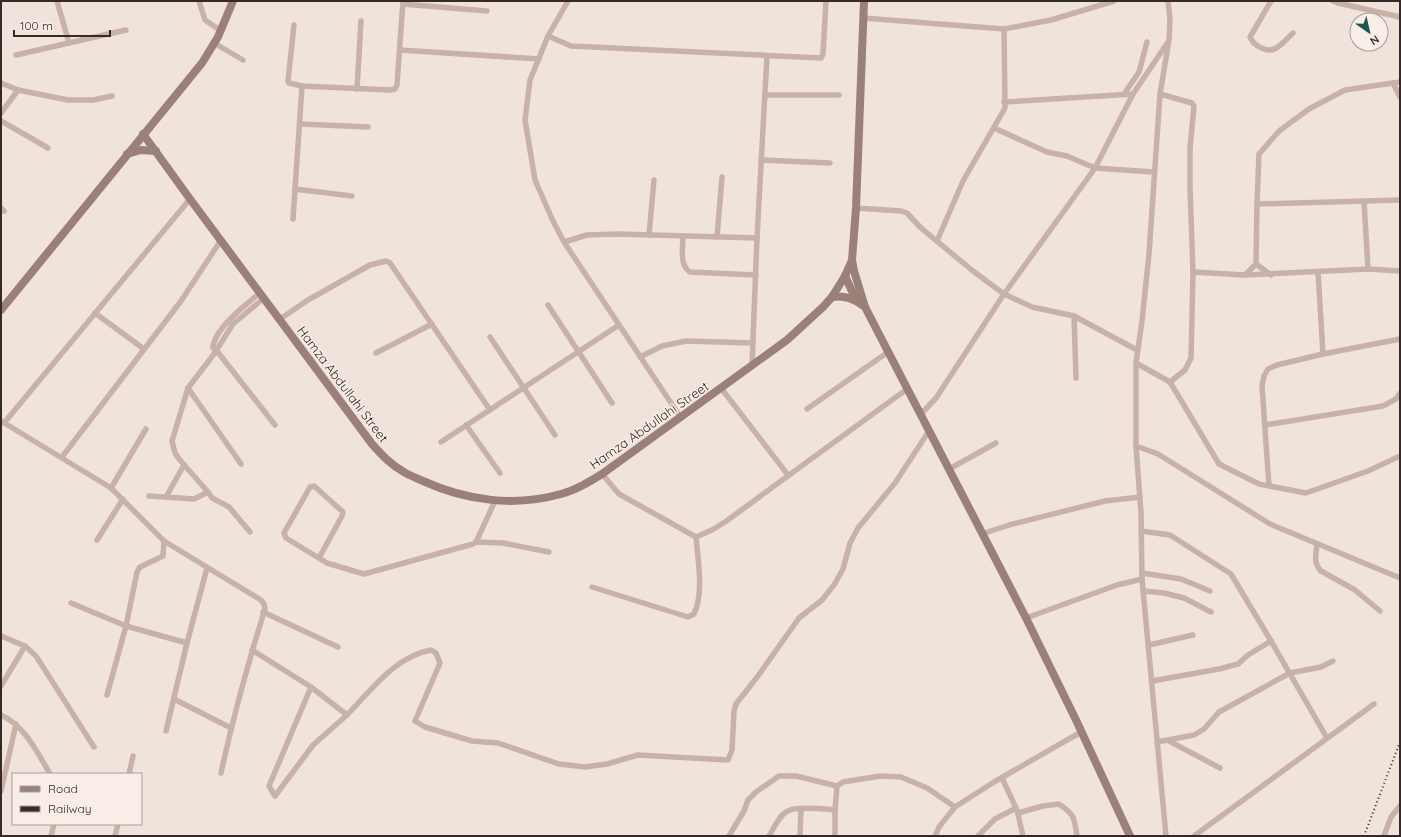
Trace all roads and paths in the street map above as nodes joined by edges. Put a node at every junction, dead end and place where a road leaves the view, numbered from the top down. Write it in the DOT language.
graph roads {
  1 [pos="58,1"];
  2 [pos="199,1"];
  3 [pos="233,1"];
  4 [pos="568,1"];
  5 [pos="826,1"];
  6 [pos="864,1"];
  7 [pos="1114,1"];
  8 [pos="1168,1"];
  9 [pos="1271,1"];
  10 [pos="1333,1"];
  11 [pos="403,2"];
  12 [pos="1353,3"];
  13 [pos="1092,4"];
  14 [pos="487,11"];
  15 [pos="1400,17"];
  16 [pos="863,18"];
  17 [pos="361,21"];
  18 [pos="294,25"];
  19 [pos="1004,29"];
  20 [pos="126,30"];
  21 [pos="221,31"];
  22 [pos="1293,33"];
  23 [pos="548,36"];
  24 [pos="1169,40"];
  25 [pos="1147,42"];
  26 [pos="69,43"];
  27 [pos="214,43"];
  28 [pos="400,50"];
  29 [pos="16,55"];
  30 [pos="767,56"];
  31 [pos="539,59"];
  32 [pos="243,60"];
  33 [pos="1400,82"];
  34 [pos="1,83"];
  35 [pos="1392,83"];
  36 [pos="302,86"];
  37 [pos="357,89"];
  38 [pos="18,90"];
  39 [pos="1124,94"];
  40 [pos="1133,94"];
  41 [pos="1160,94"];
  42 [pos="765,95"];
  43 [pos="839,95"];
  44 [pos="112,96"];
  45 [pos="1400,97"];
  46 [pos="1004,102"];
  47 [pos="1,113"];
  48 [pos="1,121"];
  49 [pos="300,124"];
  50 [pos="368,127"];
  51 [pos="994,128"];
  52 [pos="143,134"];
  53 [pos="48,148"];
  54 [pos="156,151"];
  55 [pos="126,154"];
  56 [pos="761,160"];
  57 [pos="830,163"];
  58 [pos="1095,168"];
  59 [pos="1154,172"];
  60 [pos="722,177"];
  61 [pos="654,180"];
  62 [pos="295,189"];
  63 [pos="352,196"];
  64 [pos="190,199"];
  65 [pos="1400,200"];
  66 [pos="1364,201"];
  67 [pos="1257,204"];
  68 [pos="856,208"];
  69 [pos="293,219"];
  70 [pos="649,235"];
  71 [pos="683,236"];
  72 [pos="717,237"];
  73 [pos="757,238"];
  74 [pos="221,240"];
  75 [pos="937,241"];
  76 [pos="564,242"];
  77 [pos="852,260"];
  78 [pos="1256,264"];
  79 [pos="1368,268"];
  80 [pos="1400,271"];
  81 [pos="1193,272"];
  82 [pos="1318,272"];
  83 [pos="756,275"];
  84 [pos="1245,275"];
  85 [pos="1272,275"];
  86 [pos="845,276"];
  87 [pos="857,281"];
  88 [pos="1004,294"];
  89 [pos="262,295"];
  90 [pos="832,297"];
  91 [pos="856,300"];
  92 [pos="548,305"];
  93 [pos="865,307"];
  94 [pos="1,310"];
  95 [pos="95,313"];
  96 [pos="1074,316"];
  97 [pos="280,319"];
  98 [pos="432,324"];
  99 [pos="619,325"];
  100 [pos="490,337"];
  101 [pos="1400,339"];
  102 [pos="753,344"];
  103 [pos="144,349"];
  104 [pos="215,350"];
  105 [pos="1137,350"];
  106 [pos="578,352"];
  107 [pos="888,352"];
  108 [pos="376,353"];
  109 [pos="1323,354"];
  110 [pos="640,357"];
  111 [pos="1136,363"];
  112 [pos="752,365"];
  113 [pos="1076,378"];
  114 [pos="1170,382"];
  115 [pos="188,388"];
  116 [pos="523,388"];
  117 [pos="721,388"];
  118 [pos="907,389"];
  119 [pos="1400,393"];
  120 [pos="612,403"];
  121 [pos="807,409"];
  122 [pos="490,410"];
  123 [pos="921,414"];
  124 [pos="682,418"];
  125 [pos="2,422"];
  126 [pos="276,425"];
  127 [pos="466,425"];
  128 [pos="1265,425"];
  129 [pos="146,429"];
  130 [pos="929,431"];
  131 [pos="555,435"];
  132 [pos="442,442"];
  133 [pos="996,443"];
  134 [pos="1136,446"];
  135 [pos="1400,456"];
  136 [pos="62,457"];
  137 [pos="241,464"];
  138 [pos="184,465"];
  139 [pos="949,469"];
  140 [pos="500,473"];
  141 [pos="602,474"];
  142 [pos="788,475"];
  143 [pos="1269,486"];
  144 [pos="111,488"];
  145 [pos="208,492"];
  146 [pos="149,496"];
  147 [pos="166,497"];
  148 [pos="1140,497"];
  149 [pos="123,500"];
  150 [pos="495,501"];
  151 [pos="1141,531"];
  152 [pos="250,532"];
  153 [pos="982,534"];
  154 [pos="696,537"];
  155 [pos="97,540"];
  156 [pos="164,541"];
  157 [pos="476,542"];
  158 [pos="1317,544"];
  159 [pos="549,552"];
  160 [pos="319,558"];
  161 [pos="207,568"];
  162 [pos="1142,576"];
  163 [pos="1400,578"];
  164 [pos="592,587"];
  165 [pos="1143,591"];
  166 [pos="1210,591"];
  167 [pos="71,603"];
  168 [pos="1380,611"];
  169 [pos="264,612"];
  170 [pos="1211,612"];
  171 [pos="1026,618"];
  172 [pos="126,626"];
  173 [pos="1193,635"];
  174 [pos="1,636"];
  175 [pos="1271,641"];
  176 [pos="187,643"];
  177 [pos="1148,645"];
  178 [pos="25,646"];
  179 [pos="338,647"];
  180 [pos="252,650"];
  181 [pos="1333,661"];
  182 [pos="1290,673"];
  183 [pos="1152,681"];
  184 [pos="1,685"];
  185 [pos="311,687"];
  186 [pos="107,695"];
  187 [pos="174,699"];
  188 [pos="1374,704"];
  189 [pos="1,715"];
  190 [pos="347,715"];
  191 [pos="16,724"];
  192 [pos="231,728"];
  193 [pos="166,731"];
  194 [pos="1082,732"];
  195 [pos="1327,738"];
  196 [pos="1168,741"];
  197 [pos="1157,742"];
  198 [pos="94,747"];
  199 [pos="133,756"];
  200 [pos="1220,768"];
  201 [pos="49,773"];
  202 [pos="129,773"];
  203 [pos="221,773"];
  204 [pos="1002,778"];
  205 [pos="837,786"];
  206 [pos="1,791"];
  207 [pos="1400,806"];
  208 [pos="955,808"];
  209 [pos="801,809"];
  210 [pos="835,810"];
  211 [pos="1017,810"];
  212 [pos="54,825"];
  213 [pos="118,825"];
  214 [pos="51,836"];
  215 [pos="115,836"];
  216 [pos="729,836"];
  217 [pos="769,836"];
  218 [pos="800,836"];
  219 [pos="835,836"];
  220 [pos="935,836"];
  221 [pos="978,836"];
  222 [pos="1023,836"];
  223 [pos="1077,836"];
  224 [pos="1130,836"];
  225 [pos="1166,836"];
  226 [pos="1194,836"];
  227 [pos="1384,836"];
  1 -- 26 [label="street"];
  2 -- 21 [label="street"];
  3 -- 21 [label="main road"];
  4 -- 23 [label="street"];
  5 -- 30 [label="street"];
  6 -- 16 [label="main road"];
  7 -- 13 [label="street"];
  8 -- 24 [label="street"];
  9 -- 22 [label="street"];
  10 -- 12 [label="street"];
  11 -- 14 [label="street"];
  11 -- 28 [label="street"];
  12 -- 15 [label="street"];
  13 -- 19 [label="street"];
  16 -- 19 [label="street"];
  16 -- 68 [label="main road"];
  17 -- 37 [label="street"];
  18 -- 36 [label="street"];
  19 -- 46 [label="street"];
  20 -- 26 [label="street"];
  21 -- 27 [label="main road"];
  23 -- 30 [label="street"];
  23 -- 31 [label="street"];
  24 -- 40 [label="street"];
  24 -- 41 [label="street"];
  25 -- 39 [label="street"];
  26 -- 29 [label="street"];
  27 -- 32 [label="street"];
  27 -- 52 [label="main road"];
  28 -- 31 [label="street"];
  28 -- 37 [label="street"];
  30 -- 42 [label="street"];
  31 -- 76 [label="street"];
  33 -- 35 [label="street"];
  34 -- 38 [label="street"];
  35 -- 45 [label="street"];
  35 -- 67 [label="street"];
  36 -- 37 [label="street"];
  36 -- 49 [label="street"];
  38 -- 44 [label="street"];
  38 -- 47 [label="street"];
  39 -- 40 [label="street"];
  39 -- 46 [label="street"];
  40 -- 58 [label="street"];
  41 -- 59 [label="street"];
  41 -- 81 [label="street"];
  42 -- 43 [label="street"];
  42 -- 56 [label="street"];
  46 -- 51 [label="street"];
  48 -- 53 [label="street"];
  49 -- 50 [label="street"];
  49 -- 62 [label="street"];
  51 -- 58 [label="street"];
  51 -- 75 [label="street"];
  52 -- 54 [label="main road, Hamza Abdullahi Street"];
  52 -- 55 [label="main road"];
  54 -- 55 [label="main road"];
  54 -- 64 [label="main road, Hamza Abdullahi Street"];
  55 -- 94 [label="main road"];
  56 -- 57 [label="street"];
  56 -- 73 [label="street"];
  58 -- 59 [label="street"];
  58 -- 88 [label="street"];
  59 -- 105 [label="street"];
  60 -- 72 [label="street"];
  61 -- 70 [label="street"];
  62 -- 63 [label="street"];
  62 -- 69 [label="street"];
  64 -- 74 [label="main road, Hamza Abdullahi Street"];
  64 -- 95 [label="street"];
  65 -- 66 [label="street"];
  66 -- 67 [label="street"];
  66 -- 79 [label="street"];
  67 -- 78 [label="street"];
  68 -- 75 [label="street"];
  68 -- 77 [label="main road"];
  70 -- 71 [label="street"];
  70 -- 76 [label="street"];
  71 -- 72 [label="street"];
  71 -- 83 [label="street"];
  72 -- 73 [label="street"];
  73 -- 83 [label="street"];
  74 -- 89 [label="main road, Hamza Abdullahi Street"];
  74 -- 103 [label="street"];
  75 -- 88 [label="street"];
  76 -- 99 [label="street"];
  77 -- 86 [label="main road, Hamza Abdullahi Street"];
  77 -- 87 [label="main road"];
  78 -- 84 [label="street"];
  78 -- 85 [label="street"];
  79 -- 80 [label="street"];
  79 -- 82 [label="street"];
  81 -- 84 [label="street"];
  81 -- 114 [label="street"];
  82 -- 85 [label="street"];
  82 -- 109 [label="street"];
  83 -- 102 [label="street"];
  84 -- 85 [label="street"];
  86 -- 87 [label="main road"];
  86 -- 90 [label="main road, Hamza Abdullahi Street"];
  86 -- 91 [label="main road"];
  87 -- 93 [label="main road"];
  88 -- 96 [label="street"];
  88 -- 123 [label="street"];
  89 -- 97 [label="main road, Hamza Abdullahi Street"];
  89 -- 104 [label="street"];
  90 -- 91 [label="main road"];
  90 -- 112 [label="main road, Hamza Abdullahi Street"];
  91 -- 93 [label="main road"];
  92 -- 106 [label="street"];
  93 -- 107 [label="main road"];
  95 -- 103 [label="street"];
  95 -- 125 [label="street"];
  96 -- 105 [label="street"];
  96 -- 113 [label="street"];
  97 -- 98 [label="street"];
  97 -- 150 [label="main road, Hamza Abdullahi Street"];
  98 -- 108 [label="street"];
  98 -- 122 [label="street"];
  99 -- 106 [label="street"];
  99 -- 110 [label="street"];
  100 -- 116 [label="street"];
  101 -- 109 [label="street"];
  102 -- 110 [label="street"];
  102 -- 112 [label="street"];
  103 -- 136 [label="street"];
  104 -- 115 [label="street"];
  104 -- 126 [label="street"];
  105 -- 111 [label="street"];
  106 -- 116 [label="street"];
  106 -- 120 [label="street"];
  107 -- 118 [label="main road"];
  107 -- 121 [label="street"];
  109 -- 128 [label="street"];
  110 -- 124 [label="street"];
  111 -- 114 [label="street"];
  111 -- 134 [label="street"];
  112 -- 117 [label="main road, Hamza Abdullahi Street"];
  114 -- 143 [label="street"];
  115 -- 137 [label="street"];
  115 -- 138 [label="street"];
  116 -- 122 [label="street"];
  116 -- 131 [label="street"];
  117 -- 124 [label="main road, Hamza Abdullahi Street"];
  117 -- 142 [label="street"];
  118 -- 123 [label="main road"];
  118 -- 142 [label="street"];
  119 -- 128 [label="street"];
  122 -- 127 [label="street"];
  123 -- 130 [label="main road"];
  124 -- 141 [label="main road, Hamza Abdullahi Street"];
  125 -- 136 [label="street"];
  127 -- 132 [label="street"];
  127 -- 140 [label="street"];
  128 -- 143 [label="street"];
  129 -- 144 [label="street"];
  130 -- 139 [label="main road"];
  130 -- 190 [label="street"];
  133 -- 139 [label="street"];
  134 -- 148 [label="street"];
  134 -- 158 [label="street"];
  135 -- 143 [label="street"];
  136 -- 144 [label="street"];
  138 -- 145 [label="street"];
  138 -- 147 [label="street"];
  139 -- 153 [label="main road"];
  141 -- 150 [label="main road, Hamza Abdullahi Street"];
  141 -- 154 [label="street"];
  142 -- 154 [label="street"];
  144 -- 149 [label="street"];
  145 -- 147 [label="street"];
  145 -- 152 [label="street"];
  146 -- 147 [label="street"];
  148 -- 151 [label="street"];
  148 -- 153 [label="street"];
  149 -- 155 [label="street"];
  149 -- 156 [label="street"];
  150 -- 157 [label="street"];
  151 -- 162 [label="street"];
  151 -- 175 [label="street"];
  153 -- 171 [label="main road"];
  154 -- 164 [label="street"];
  156 -- 161 [label="street"];
  156 -- 172 [label="street"];
  157 -- 159 [label="street"];
  157 -- 160 [label="street"];
  158 -- 163 [label="street"];
  158 -- 168 [label="street"];
  160 -- 160 [label="street"];
  161 -- 169 [label="street"];
  161 -- 176 [label="street"];
  162 -- 165 [label="street"];
  162 -- 166 [label="street"];
  162 -- 171 [label="street"];
  165 -- 170 [label="street"];
  165 -- 177 [label="street"];
  167 -- 172 [label="street"];
  169 -- 179 [label="street"];
  169 -- 180 [label="street"];
  171 -- 194 [label="main road"];
  172 -- 176 [label="street"];
  172 -- 186 [label="street"];
  173 -- 177 [label="street"];
  174 -- 178 [label="street"];
  175 -- 182 [label="street"];
  175 -- 183 [label="street"];
  176 -- 187 [label="street"];
  177 -- 183 [label="street"];
  178 -- 184 [label="street"];
  178 -- 198 [label="street"];
  180 -- 185 [label="street"];
  180 -- 192 [label="street"];
  181 -- 182 [label="street"];
  182 -- 195 [label="street"];
  182 -- 196 [label="street"];
  183 -- 197 [label="street"];
  185 -- 190 [label="street"];
  185 -- 190 [label="street"];
  187 -- 192 [label="street"];
  187 -- 193 [label="street"];
  188 -- 195 [label="street"];
  189 -- 191 [label="street"];
  191 -- 201 [label="street"];
  191 -- 206 [label="street"];
  192 -- 203 [label="street"];
  194 -- 204 [label="street"];
  194 -- 224 [label="main road"];
  195 -- 226 [label="street"];
  196 -- 197 [label="street"];
  196 -- 200 [label="street"];
  197 -- 225 [label="street"];
  199 -- 202 [label="street"];
  204 -- 208 [label="street"];
  204 -- 211 [label="street"];
  205 -- 208 [label="street"];
  205 -- 210 [label="street"];
  205 -- 216 [label="street"];
  207 -- 227 [label="street"];
  208 -- 220 [label="street"];
  209 -- 210 [label="street"];
  209 -- 217 [label="street"];
  209 -- 218 [label="street"];
  210 -- 219 [label="street"];
  211 -- 221 [label="street"];
  211 -- 222 [label="street"];
  211 -- 223 [label="street"];
  212 -- 214 [label="street"];
  213 -- 215 [label="street"];
}
